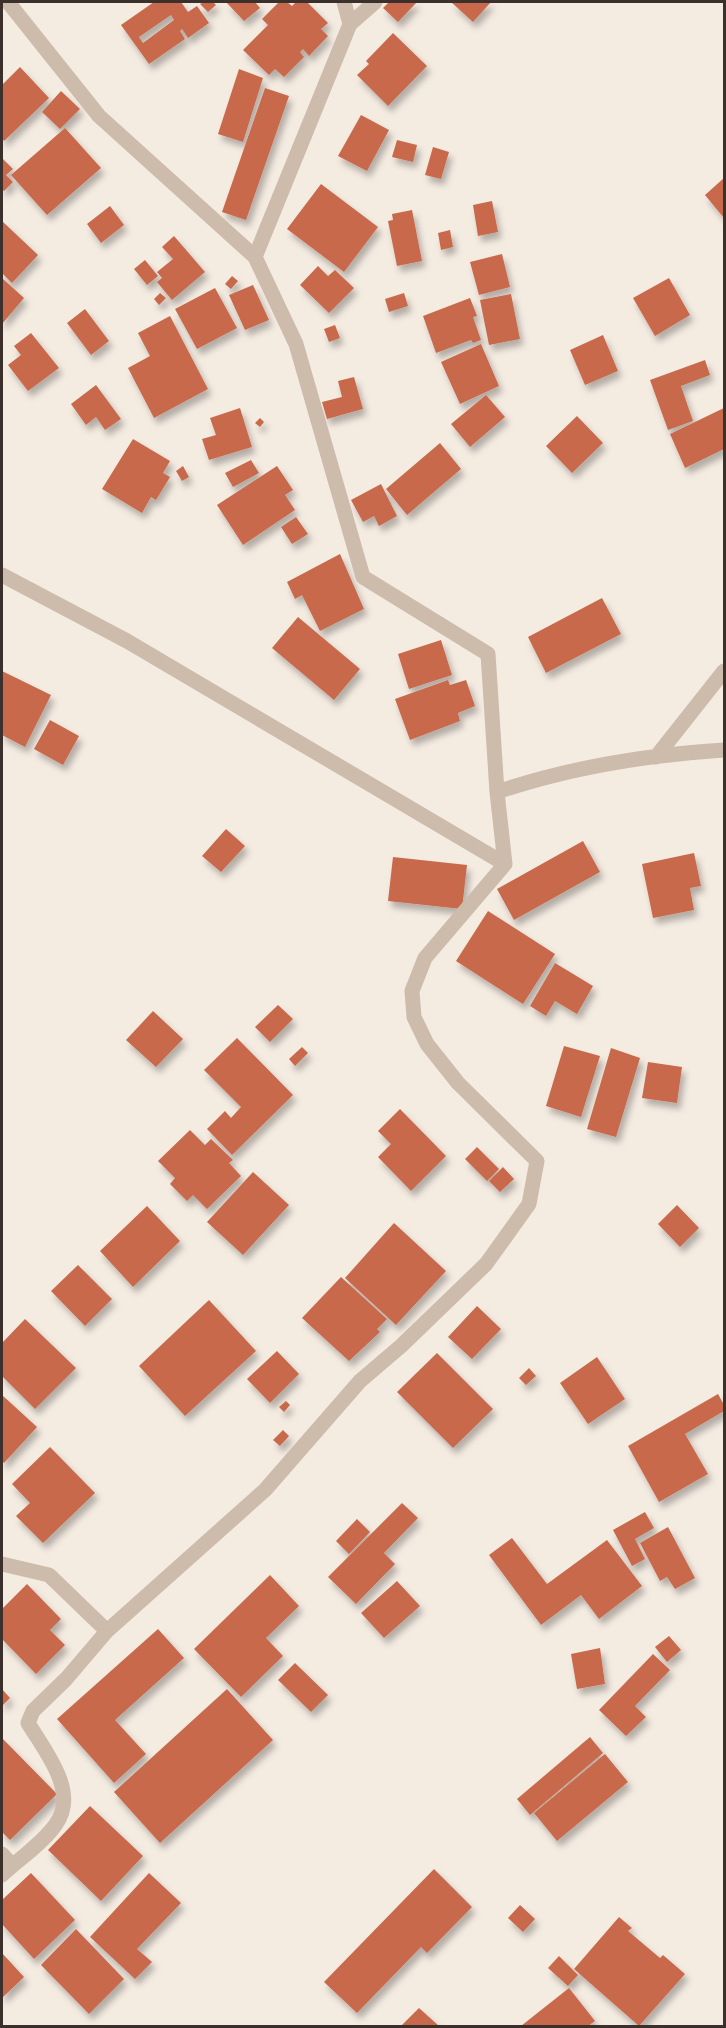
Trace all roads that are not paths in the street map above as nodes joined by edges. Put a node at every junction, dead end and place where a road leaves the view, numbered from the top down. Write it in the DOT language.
graph roads {
  1 [pos="8,2"];
  2 [pos="344,2"];
  3 [pos="375,2"];
  4 [pos="350,24"];
  5 [pos="255,257"];
  6 [pos="2,574"];
  7 [pos="724,671"];
  8 [pos="724,750"];
  9 [pos="656,757"];
  10 [pos="497,792"];
  11 [pos="505,864"];
  12 [pos="2,1564"];
  13 [pos="107,1631"];
  14 [pos="5,1865"];
  1 -- 5 [label="street"];
  2 -- 4 [label="street"];
  3 -- 4 [label="street"];
  4 -- 5 [label="street"];
  5 -- 10 [label="street"];
  6 -- 11 [label="street"];
  7 -- 9 [label="street"];
  8 -- 9 [label="street"];
  9 -- 10 [label="street"];
  10 -- 11 [label="street"];
  11 -- 13 [label="street"];
  12 -- 13 [label="street"];
  13 -- 14 [label="street"];
}
